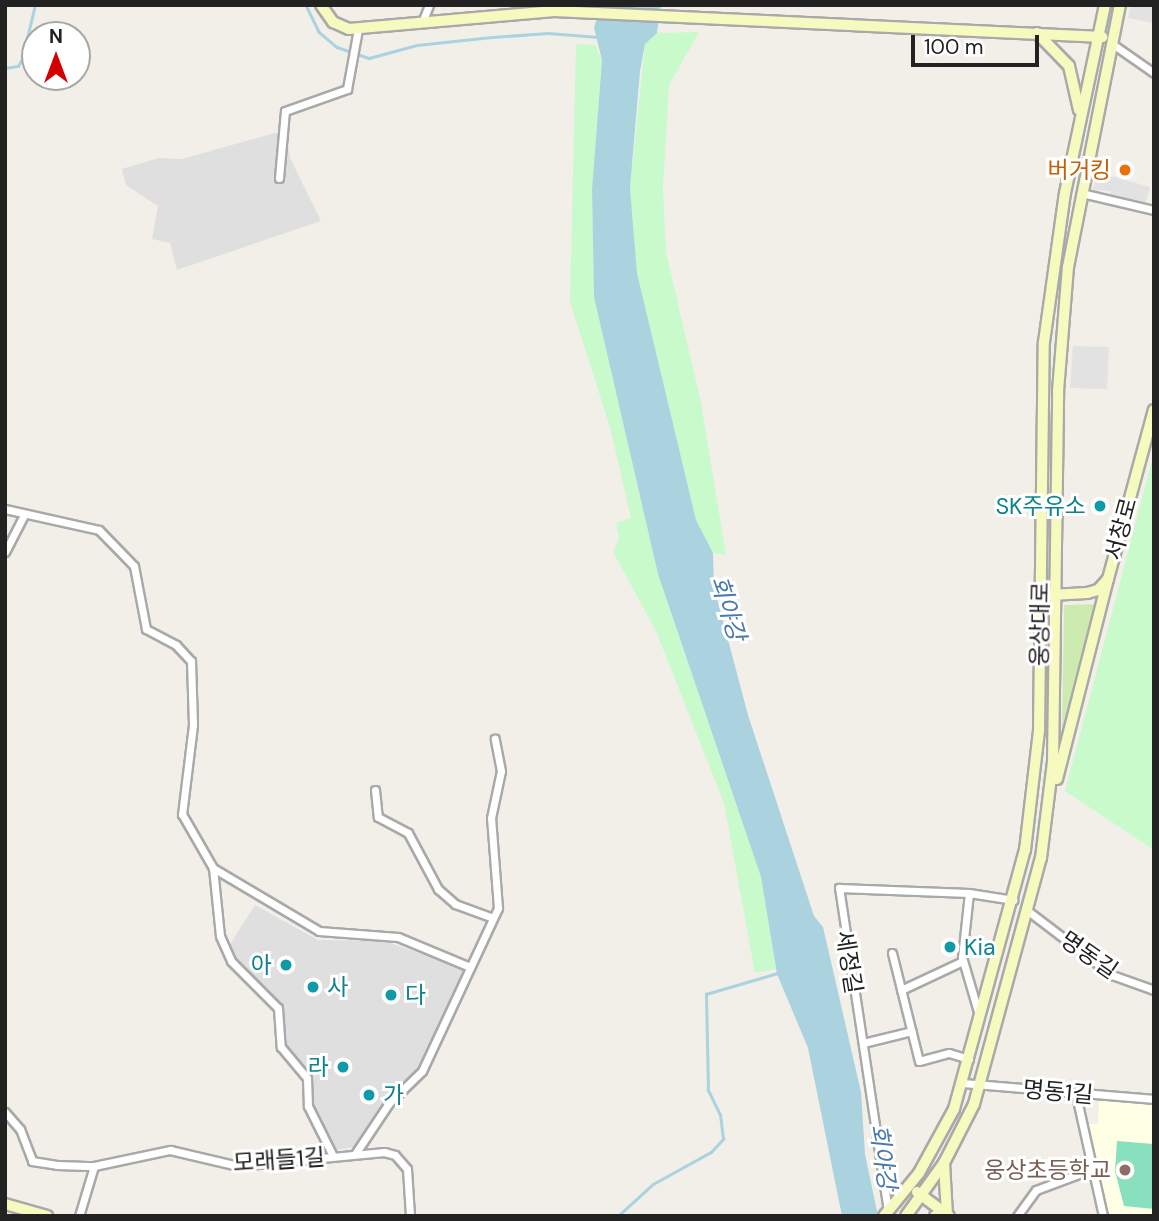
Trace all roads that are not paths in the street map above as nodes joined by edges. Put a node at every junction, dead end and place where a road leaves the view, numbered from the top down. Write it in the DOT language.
graph roads {
  1 [pos="321,5"];
  2 [pos="429,5"];
  3 [pos="1105,5"];
  4 [pos="1120,5"];
  5 [pos="530,9"];
  6 [pos="423,20"];
  7 [pos="358,29"];
  8 [pos="1037,33"];
  9 [pos="1098,34"];
  10 [pos="1110,43"];
  11 [pos="1154,73"];
  12 [pos="1079,117"];
  13 [pos="279,178"];
  14 [pos="1080,193"];
  15 [pos="1154,210"];
  16 [pos="1154,410"];
  17 [pos="5,509"];
  18 [pos="24,515"];
  19 [pos="5,552"];
  20 [pos="1058,574"];
  21 [pos="1108,579"];
  22 [pos="1087,593"];
  23 [pos="1058,594"];
  24 [pos="1041,595"];
  25 [pos="495,739"];
  26 [pos="375,790"];
  27 [pos="1050,805"];
  28 [pos="213,868"];
  29 [pos="969,892"];
  30 [pos="1014,900"];
  31 [pos="1028,911"];
  32 [pos="493,918"];
  33 [pos="892,953"];
  34 [pos="963,961"];
  35 [pos="470,967"];
  36 [pos="901,990"];
  37 [pos="1154,990"];
  38 [pos="980,1018"];
  39 [pos="912,1031"];
  40 [pos="863,1043"];
  41 [pos="969,1059"];
  42 [pos="963,1083"];
  43 [pos="980,1085"];
  44 [pos="1076,1094"];
  45 [pos="1154,1100"];
  46 [pos="5,1112"];
  47 [pos="355,1154"];
  48 [pos="332,1156"];
  49 [pos="944,1163"];
  50 [pos="94,1167"];
  51 [pos="1092,1170"];
  52 [pos="909,1187"];
  53 [pos="923,1195"];
  54 [pos="5,1203"];
  55 [pos="886,1213"];
  56 [pos="948,1215"];
  57 [pos="47,1216"];
  58 [pos="79,1216"];
  59 [pos="410,1216"];
  60 [pos="906,1216"];
  61 [pos="935,1216"];
  62 [pos="1017,1216"];
  63 [pos="1102,1216"];
  1 -- 7 [label="main road"];
  2 -- 6 [label="street"];
  3 -- 9 [label="main road, 웅상대로"];
  4 -- 10 [label="main road, 웅상대로"];
  5 -- 6 [label="main road"];
  5 -- 8 [label="main road"];
  6 -- 7 [label="main road"];
  7 -- 13 [label="street"];
  8 -- 9 [label="main road"];
  8 -- 12 [label="main road"];
  9 -- 10 [label="main road"];
  9 -- 12 [label="main road, 웅상대로"];
  10 -- 11 [label="street"];
  10 -- 14 [label="main road, 웅상대로"];
  12 -- 24 [label="main road, 웅상대로"];
  14 -- 15 [label="street"];
  14 -- 20 [label="main road, 웅상대로"];
  16 -- 21 [label="main road, 서창로"];
  17 -- 18 [label="street"];
  18 -- 19 [label="street"];
  18 -- 28 [label="street"];
  20 -- 22 [label="main road"];
  20 -- 23 [label="main road, 웅상대로"];
  21 -- 22 [label="main road, 서창로"];
  21 -- 27 [label="main road"];
  22 -- 23 [label="main road"];
  23 -- 24 [label="main road"];
  23 -- 27 [label="main road, 웅상대로"];
  24 -- 30 [label="main road, 웅상대로"];
  25 -- 32 [label="street"];
  26 -- 32 [label="street"];
  27 -- 31 [label="main road, 웅상대로"];
  28 -- 35 [label="street"];
  28 -- 48 [label="street"];
  29 -- 30 [label="street, 세정길"];
  29 -- 34 [label="street"];
  29 -- 40 [label="street, 세정길"];
  30 -- 38 [label="main road, 웅상대로"];
  31 -- 37 [label="street, 명동길"];
  31 -- 43 [label="main road, 웅상대로"];
  32 -- 35 [label="street"];
  33 -- 36 [label="street"];
  34 -- 36 [label="street"];
  34 -- 38 [label="street"];
  35 -- 47 [label="street"];
  36 -- 39 [label="street"];
  38 -- 41 [label="main road, 웅상대로"];
  39 -- 40 [label="street"];
  39 -- 41 [label="street"];
  40 -- 55 [label="street, 세정길"];
  41 -- 42 [label="main road, 웅상대로"];
  42 -- 43 [label="street, 명동1길"];
  42 -- 52 [label="main road, 웅상대로"];
  43 -- 44 [label="street, 명동1길"];
  43 -- 49 [label="main road, 웅상대로"];
  44 -- 45 [label="street, 명동1길"];
  44 -- 51 [label="street"];
  46 -- 50 [label="street, 모래들1길"];
  47 -- 48 [label="street, 모래들1길"];
  47 -- 59 [label="street, 모래들1길"];
  48 -- 50 [label="street, 모래들1길"];
  49 -- 53 [label="main road, 웅상대로"];
  49 -- 56 [label="main road"];
  50 -- 58 [label="street"];
  51 -- 62 [label="street"];
  51 -- 63 [label="street"];
  52 -- 53 [label="main road"];
  52 -- 55 [label="main road, 웅상대로"];
  53 -- 56 [label="main road"];
  53 -- 60 [label="main road, 웅상대로"];
  54 -- 57 [label="main road"];
  56 -- 61 [label="main road"];
}
